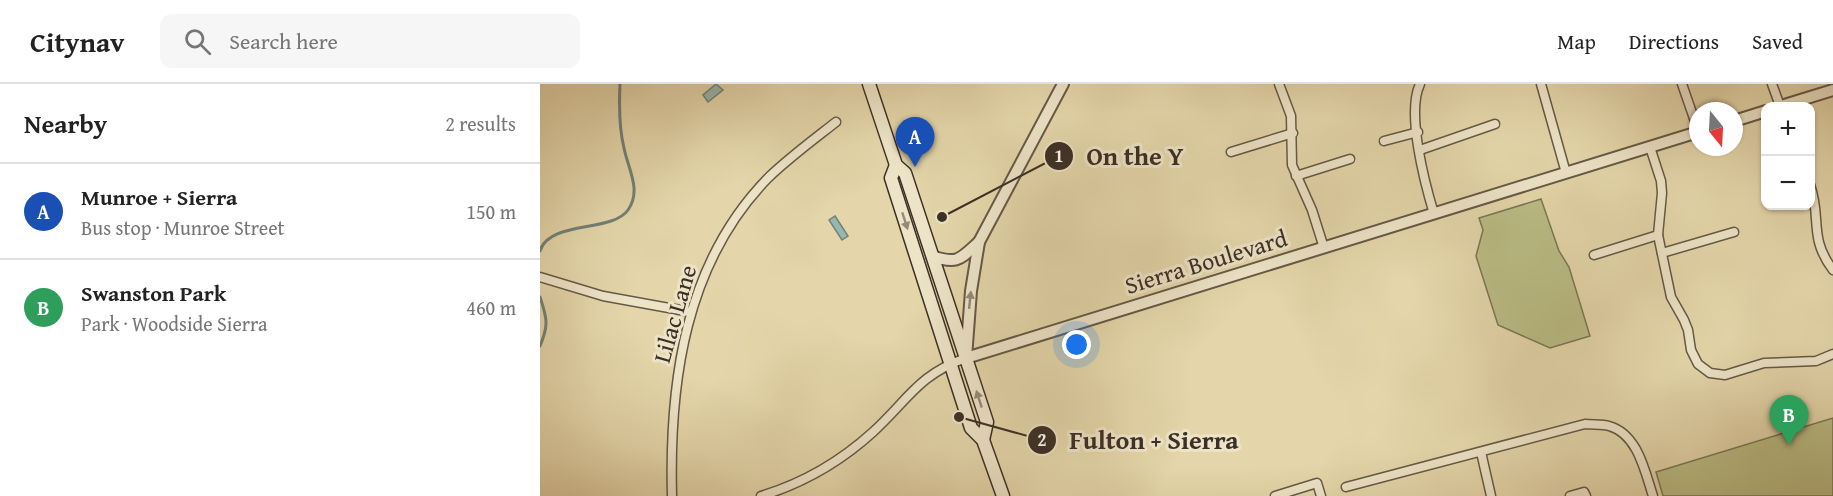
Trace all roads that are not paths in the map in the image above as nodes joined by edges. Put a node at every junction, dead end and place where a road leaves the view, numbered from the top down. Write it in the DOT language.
graph roads {
  1 [pos="869,84"];
  2 [pos="1063,84"];
  3 [pos="1279,84"];
  4 [pos="1420,84"];
  5 [pos="1541,84"];
  6 [pos="1682,84"];
  7 [pos="1772,84"];
  8 [pos="1833,90"];
  9 [pos="1779,102"];
  10 [pos="1793,102"];
  11 [pos="1689,105"];
  12 [pos="1761,113"];
  13 [pos="1743,118"];
  14 [pos="836,122"];
  15 [pos="1495,124"];
  16 [pos="1418,132"];
  17 [pos="1293,133"];
  18 [pos="1689,134"];
  19 [pos="1384,141"];
  20 [pos="1650,147"];
  21 [pos="1420,150"];
  22 [pos="1231,152"];
  23 [pos="1350,159"];
  24 [pos="896,165"];
  25 [pos="1566,173"];
  26 [pos="1296,176"];
  27 [pos="1815,210"];
  28 [pos="1434,214"];
  29 [pos="1734,232"];
  30 [pos="1658,235"];
  31 [pos="979,243"];
  32 [pos="1324,248"];
  33 [pos="1662,253"];
  34 [pos="1594,255"];
  35 [pos="932,256"];
  36 [pos="1833,270"];
  37 [pos="540,278"];
  38 [pos="691,312"];
  39 [pos="1833,354"];
  40 [pos="966,357"];
  41 [pos="950,363"];
  42 [pos="983,440"];
  43 [pos="1481,452"];
  44 [pos="1346,487"];
  45 [pos="672,496"];
  46 [pos="761,496"];
  47 [pos="1003,496"];
  48 [pos="1275,496"];
  49 [pos="1321,496"];
  50 [pos="1491,496"];
  51 [pos="1570,496"];
  52 [pos="1586,496"];
  53 [pos="1653,496"];
  1 -- 24 [label="main road"];
  2 -- 31 [label="street"];
  3 -- 17 [label="street"];
  4 -- 16 [label="street"];
  5 -- 25 [label="street"];
  6 -- 11 [label="street"];
  7 -- 9 [label="street"];
  8 -- 10 [label="street"];
  12 -- 13 [label="street"];
  14 -- 38 [label="street, Lilac Lane"];
  15 -- 21 [label="street"];
  16 -- 19 [label="street"];
  16 -- 21 [label="street"];
  17 -- 22 [label="street"];
  17 -- 26 [label="street"];
  18 -- 20 [label="street, Sierra Boulevard"];
  20 -- 25 [label="street, Sierra Boulevard"];
  20 -- 30 [label="street"];
  21 -- 28 [label="street"];
  23 -- 26 [label="street"];
  24 -- 35 [label="main road"];
  24 -- 41 [label="main road, one-way"];
  25 -- 28 [label="street, Sierra Boulevard"];
  26 -- 32 [label="street"];
  27 -- 36 [label="street"];
  28 -- 32 [label="street, Sierra Boulevard"];
  29 -- 33 [label="street"];
  30 -- 33 [label="street"];
  30 -- 34 [label="street"];
  31 -- 35 [label="street"];
  40 -- 31 [label="street, one-way"];
  32 -- 40 [label="street, Sierra Boulevard"];
  33 -- 39 [label="street"];
  35 -- 40 [label="main road"];
  37 -- 38 [label="street"];
  38 -- 45 [label="street, Lilac Lane"];
  40 -- 41 [label="street, Sierra Boulevard"];
  42 -- 40 [label="main road, one-way"];
  41 -- 42 [label="main road"];
  41 -- 46 [label="street, Sierra Boulevard"];
  42 -- 47 [label="main road"];
  43 -- 44 [label="street"];
  43 -- 50 [label="street"];
  43 -- 53 [label="street"];
  48 -- 49 [label="street"];
  51 -- 52 [label="street"];
}
